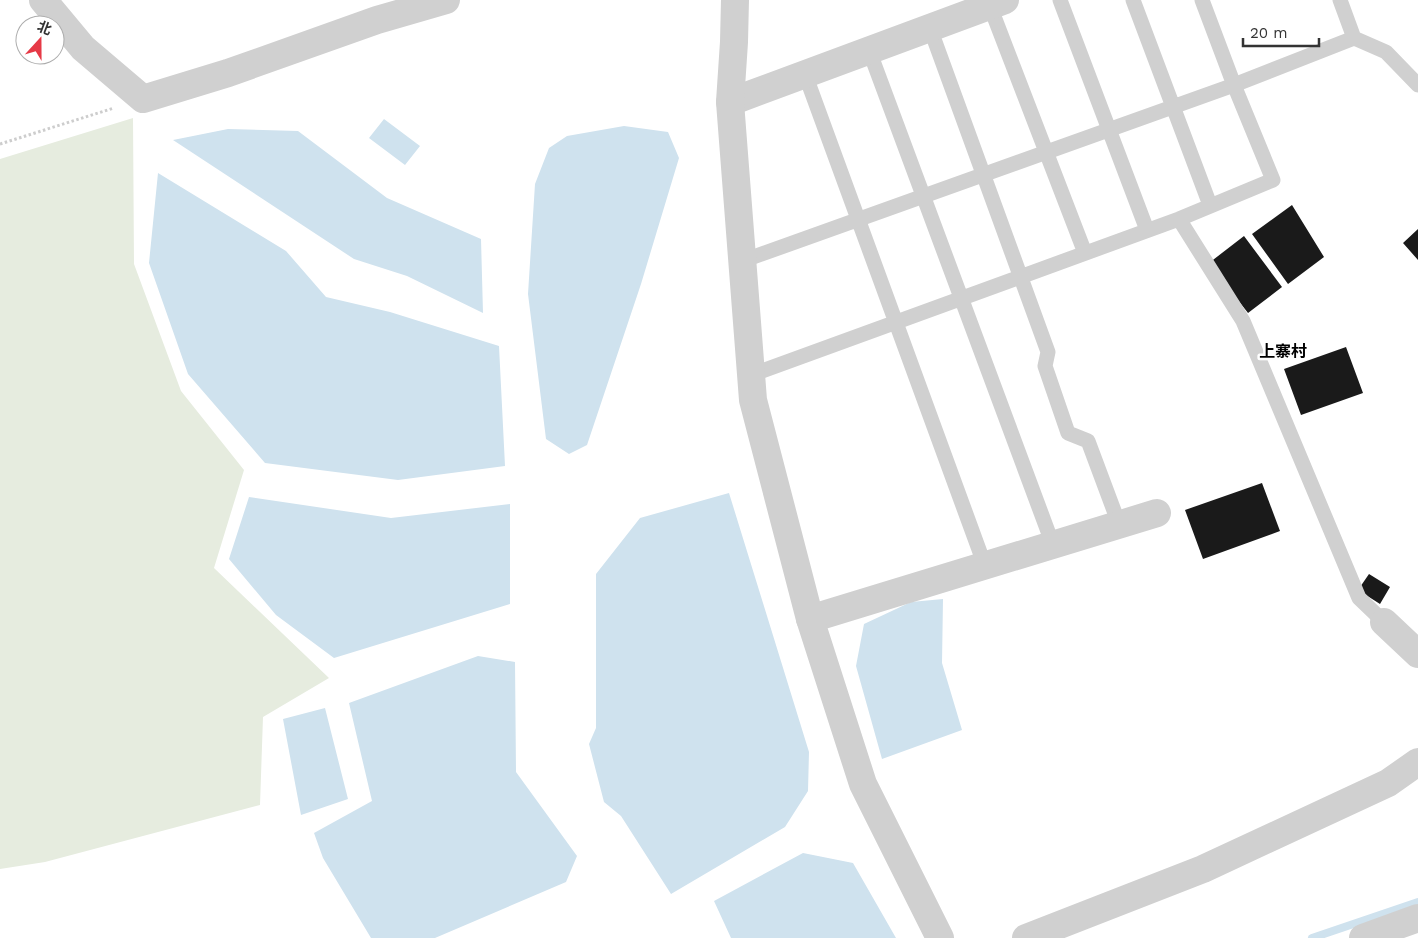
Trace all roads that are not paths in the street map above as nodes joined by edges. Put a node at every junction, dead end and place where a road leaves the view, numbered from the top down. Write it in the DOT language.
graph roads {
  1 [pos="43,0"];
  2 [pos="446,0"];
  3 [pos="735,0"];
  4 [pos="1060,0"];
  5 [pos="1133,0"];
  6 [pos="1202,0"];
  7 [pos="1340,0"];
  8 [pos="998,3"];
  9 [pos="930,28"];
  10 [pos="1354,38"];
  11 [pos="869,50"];
  12 [pos="805,74"];
  13 [pos="1234,85"];
  14 [pos="1418,86"];
  15 [pos="730,102"];
  16 [pos="1173,106"];
  17 [pos="1109,129"];
  18 [pos="1046,152"];
  19 [pos="983,175"];
  20 [pos="923,196"];
  21 [pos="1210,206"];
  22 [pos="1179,219"];
  23 [pos="858,220"];
  24 [pos="1147,230"];
  25 [pos="1085,253"];
  26 [pos="742,262"];
  27 [pos="1020,276"];
  28 [pos="961,298"];
  29 [pos="895,322"];
  30 [pos="751,375"];
  31 [pos="1157,512"];
  32 [pos="1119,524"];
  33 [pos="1053,545"];
  34 [pos="985,566"];
  35 [pos="810,619"];
  36 [pos="1384,622"];
  37 [pos="1418,654"];
  38 [pos="1418,762"];
  39 [pos="1418,918"];
  40 [pos="940,938"];
  41 [pos="1026,938"];
  42 [pos="1363,938"];
  1 -- 2 [label="street"];
  3 -- 15 [label="street"];
  4 -- 17 [label="lane"];
  5 -- 16 [label="lane"];
  6 -- 13 [label="lane"];
  7 -- 10 [label="lane"];
  8 -- 9 [label="street"];
  8 -- 18 [label="lane"];
  9 -- 11 [label="street"];
  9 -- 19 [label="lane"];
  10 -- 13 [label="lane"];
  10 -- 14 [label="lane"];
  11 -- 12 [label="street"];
  11 -- 20 [label="lane"];
  12 -- 15 [label="street"];
  12 -- 23 [label="lane"];
  13 -- 16 [label="lane"];
  13 -- 21 [label="lane"];
  15 -- 26 [label="street"];
  16 -- 17 [label="lane"];
  16 -- 21 [label="lane"];
  17 -- 18 [label="lane"];
  17 -- 24 [label="lane"];
  18 -- 19 [label="lane"];
  18 -- 25 [label="lane"];
  19 -- 20 [label="lane"];
  19 -- 27 [label="lane"];
  20 -- 23 [label="lane"];
  20 -- 28 [label="lane"];
  21 -- 22 [label="lane"];
  22 -- 24 [label="lane"];
  22 -- 36 [label="lane"];
  23 -- 26 [label="lane"];
  23 -- 29 [label="lane"];
  24 -- 25 [label="lane"];
  25 -- 27 [label="lane"];
  26 -- 30 [label="street"];
  27 -- 28 [label="lane"];
  27 -- 32 [label="lane"];
  28 -- 29 [label="lane"];
  28 -- 33 [label="lane"];
  29 -- 30 [label="lane"];
  29 -- 34 [label="lane"];
  30 -- 35 [label="street"];
  31 -- 32 [label="street"];
  32 -- 33 [label="street"];
  33 -- 34 [label="street"];
  34 -- 35 [label="street"];
  35 -- 40 [label="street"];
  36 -- 37 [label="street"];
  38 -- 41 [label="street"];
  39 -- 42 [label="street"];
}
